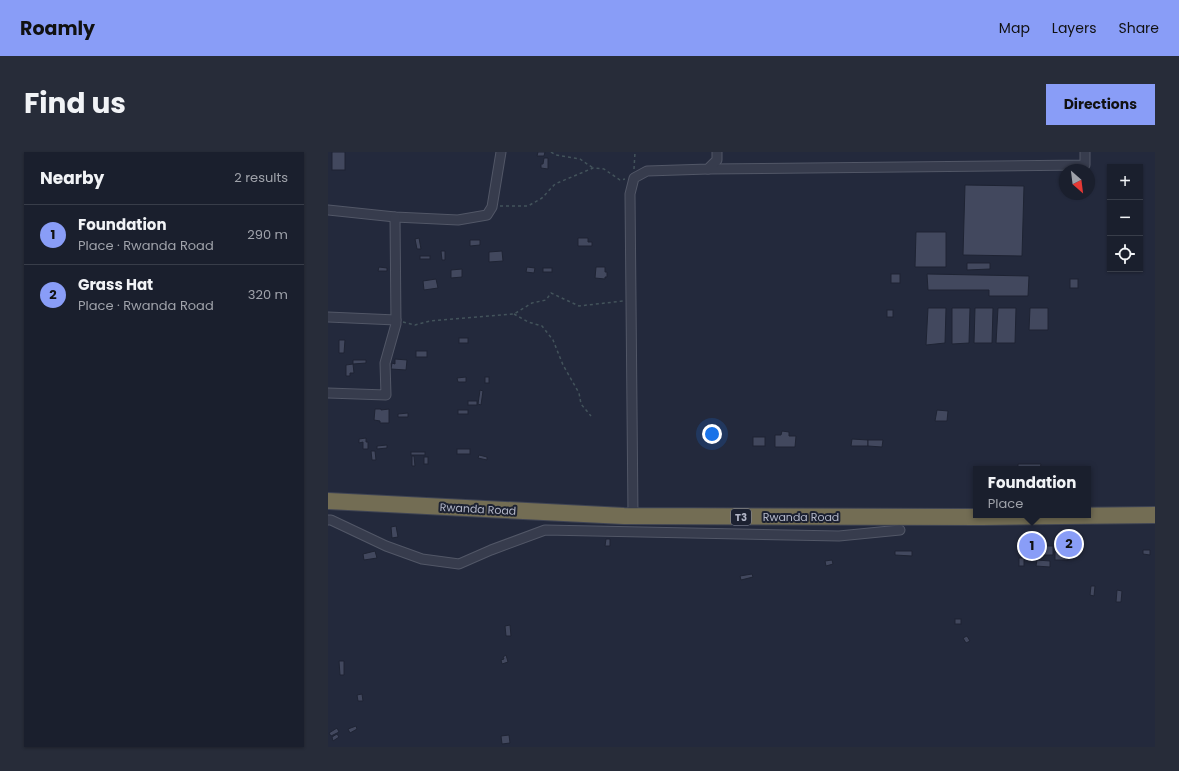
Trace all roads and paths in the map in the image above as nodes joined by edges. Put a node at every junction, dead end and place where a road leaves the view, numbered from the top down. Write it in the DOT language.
graph roads {
  1 [pos="501,152"];
  2 [pos="551,152"];
  3 [pos="635,152"];
  4 [pos="718,152"];
  5 [pos="1085,152"];
  6 [pos="593,168"];
  7 [pos="708,169"];
  8 [pos="634,178"];
  9 [pos="492,207"];
  10 [pos="328,210"];
  11 [pos="395,217"];
  12 [pos="631,299"];
  13 [pos="514,314"];
  14 [pos="328,317"];
  15 [pos="396,320"];
  16 [pos="328,393"];
  17 [pos="591,416"];
  18 [pos="328,501"];
  19 [pos="1155,515"];
  20 [pos="633,516"];
  21 [pos="1091,516"];
  22 [pos="973,517"];
  23 [pos="328,520"];
  24 [pos="900,530"];
  1 -- 9 [label="street"];
  2 -- 6 [label="path"];
  3 -- 8 [label="path"];
  4 -- 7 [label="street"];
  5 -- 7 [label="street"];
  6 -- 8 [label="path"];
  6 -- 9 [label="path"];
  7 -- 8 [label="street"];
  8 -- 12 [label="street"];
  9 -- 11 [label="street"];
  10 -- 11 [label="street"];
  11 -- 15 [label="street"];
  12 -- 13 [label="path"];
  12 -- 20 [label="street"];
  13 -- 15 [label="path"];
  13 -- 17 [label="path"];
  14 -- 15 [label="street"];
  15 -- 16 [label="street"];
  18 -- 20 [label="highway, Rwanda Road / T3"];
  19 -- 21 [label="highway, Rwanda Road / T3"];
  20 -- 22 [label="highway, Rwanda Road / T3"];
  23 -- 24 [label="street"];
}
